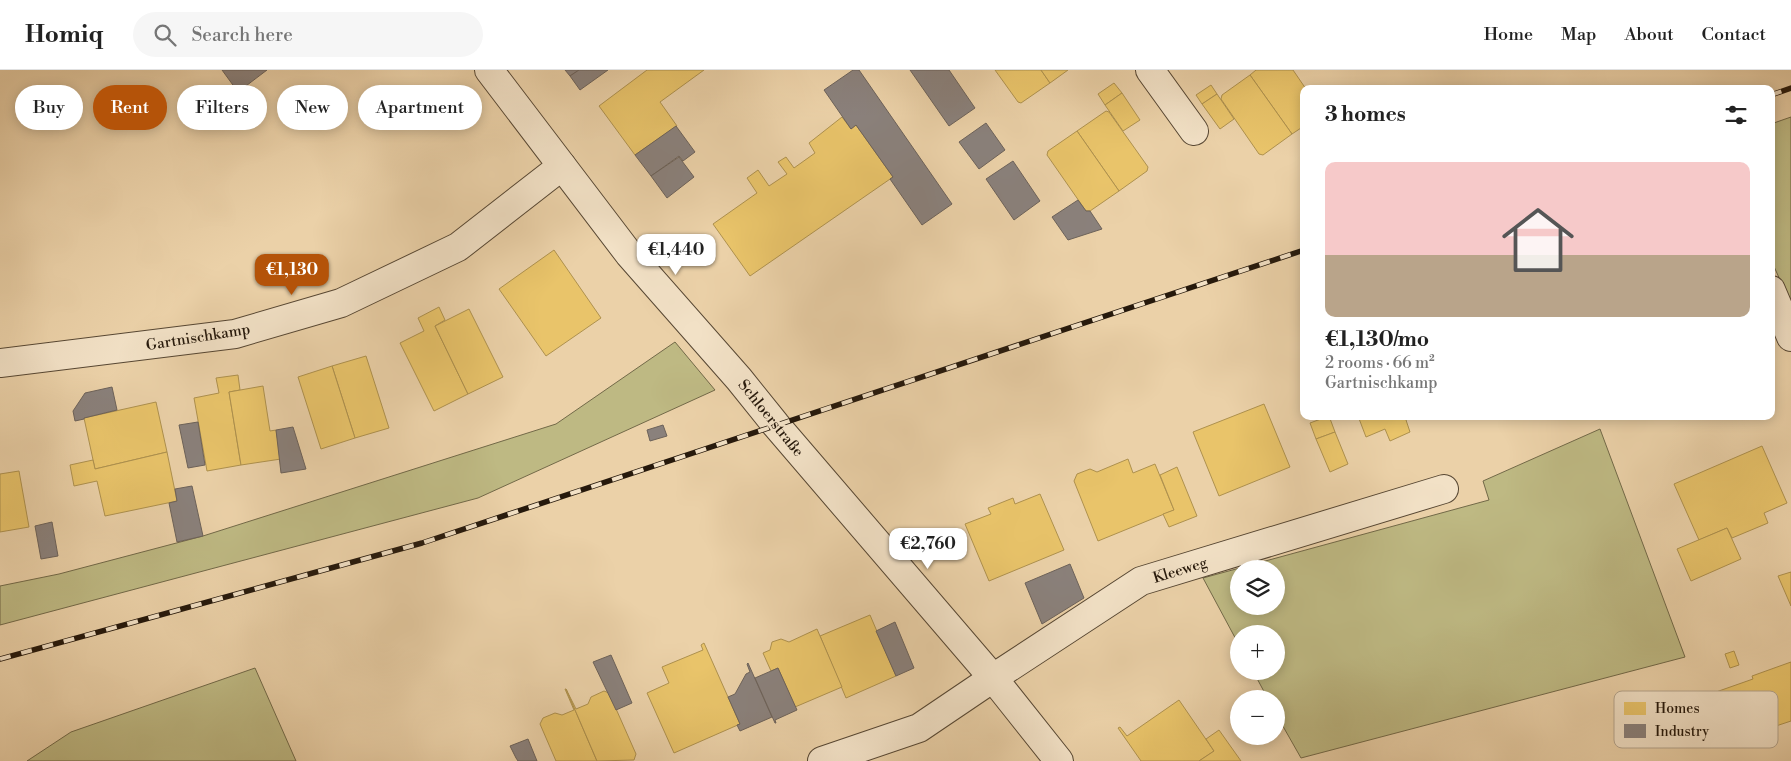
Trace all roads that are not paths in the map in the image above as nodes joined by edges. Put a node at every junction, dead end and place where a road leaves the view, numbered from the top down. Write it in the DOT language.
graph roads {
  1 [pos="489,70"];
  2 [pos="1150,70"];
  3 [pos="1194,131"];
  4 [pos="562,166"];
  5 [pos="1775,299"];
  6 [pos="1791,337"];
  7 [pos="0,363"];
  8 [pos="1444,489"];
  9 [pos="993,678"];
  10 [pos="822,761"];
  11 [pos="1060,761"];
  1 -- 4 [label="street, Schloerstraße"];
  2 -- 3 [label="street"];
  4 -- 7 [label="street, Gartnischkamp"];
  4 -- 9 [label="street, Schloerstraße"];
  5 -- 6 [label="street"];
  8 -- 9 [label="street, Kleeweg"];
  9 -- 10 [label="street, Kleeweg"];
  9 -- 11 [label="street, Schloerstraße"];
}
